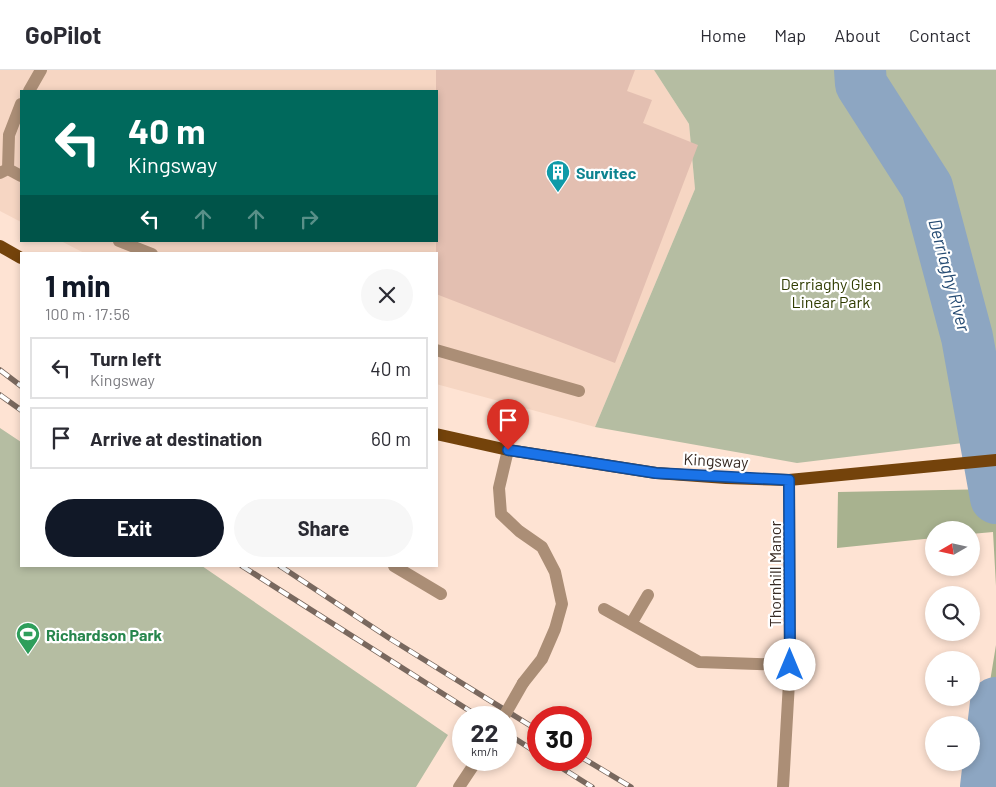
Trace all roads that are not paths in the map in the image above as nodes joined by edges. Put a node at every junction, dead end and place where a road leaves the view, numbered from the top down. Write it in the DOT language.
graph roads {
  1 [pos="41,70"];
  2 [pos="30,90"];
  3 [pos="20,107"];
  4 [pos="4,171"];
  5 [pos="20,176"];
  6 [pos="122,242"];
  7 [pos="0,246"];
  8 [pos="147,252"];
  9 [pos="20,257"];
  10 [pos="438,351"];
  11 [pos="579,391"];
  12 [pos="438,434"];
  13 [pos="508,450"];
  14 [pos="996,460"];
  15 [pos="789,480"];
  16 [pos="396,567"];
  17 [pos="441,594"];
  18 [pos="648,595"];
  19 [pos="604,609"];
  20 [pos="631,624"];
  21 [pos="790,665"];
  22 [pos="510,706"];
  23 [pos="470,771"];
  24 [pos="459,787"];
  25 [pos="783,787"];
  1 -- 2 [label="street"];
  3 -- 4 [label="street"];
  4 -- 5 [label="street"];
  6 -- 8 [label="street"];
  7 -- 9 [label="main road"];
  10 -- 11 [label="street"];
  12 -- 13 [label="main road, Kingsway"];
  13 -- 15 [label="main road, Kingsway"];
  13 -- 22 [label="street, bridge"];
  14 -- 15 [label="main road, Kingsway"];
  15 -- 21 [label="street, Thornhill Manor"];
  16 -- 17 [label="street"];
  18 -- 20 [label="street"];
  19 -- 20 [label="street"];
  20 -- 21 [label="street"];
  21 -- 25 [label="street, Thornhill Manor"];
  23 -- 24 [label="street"];
}
